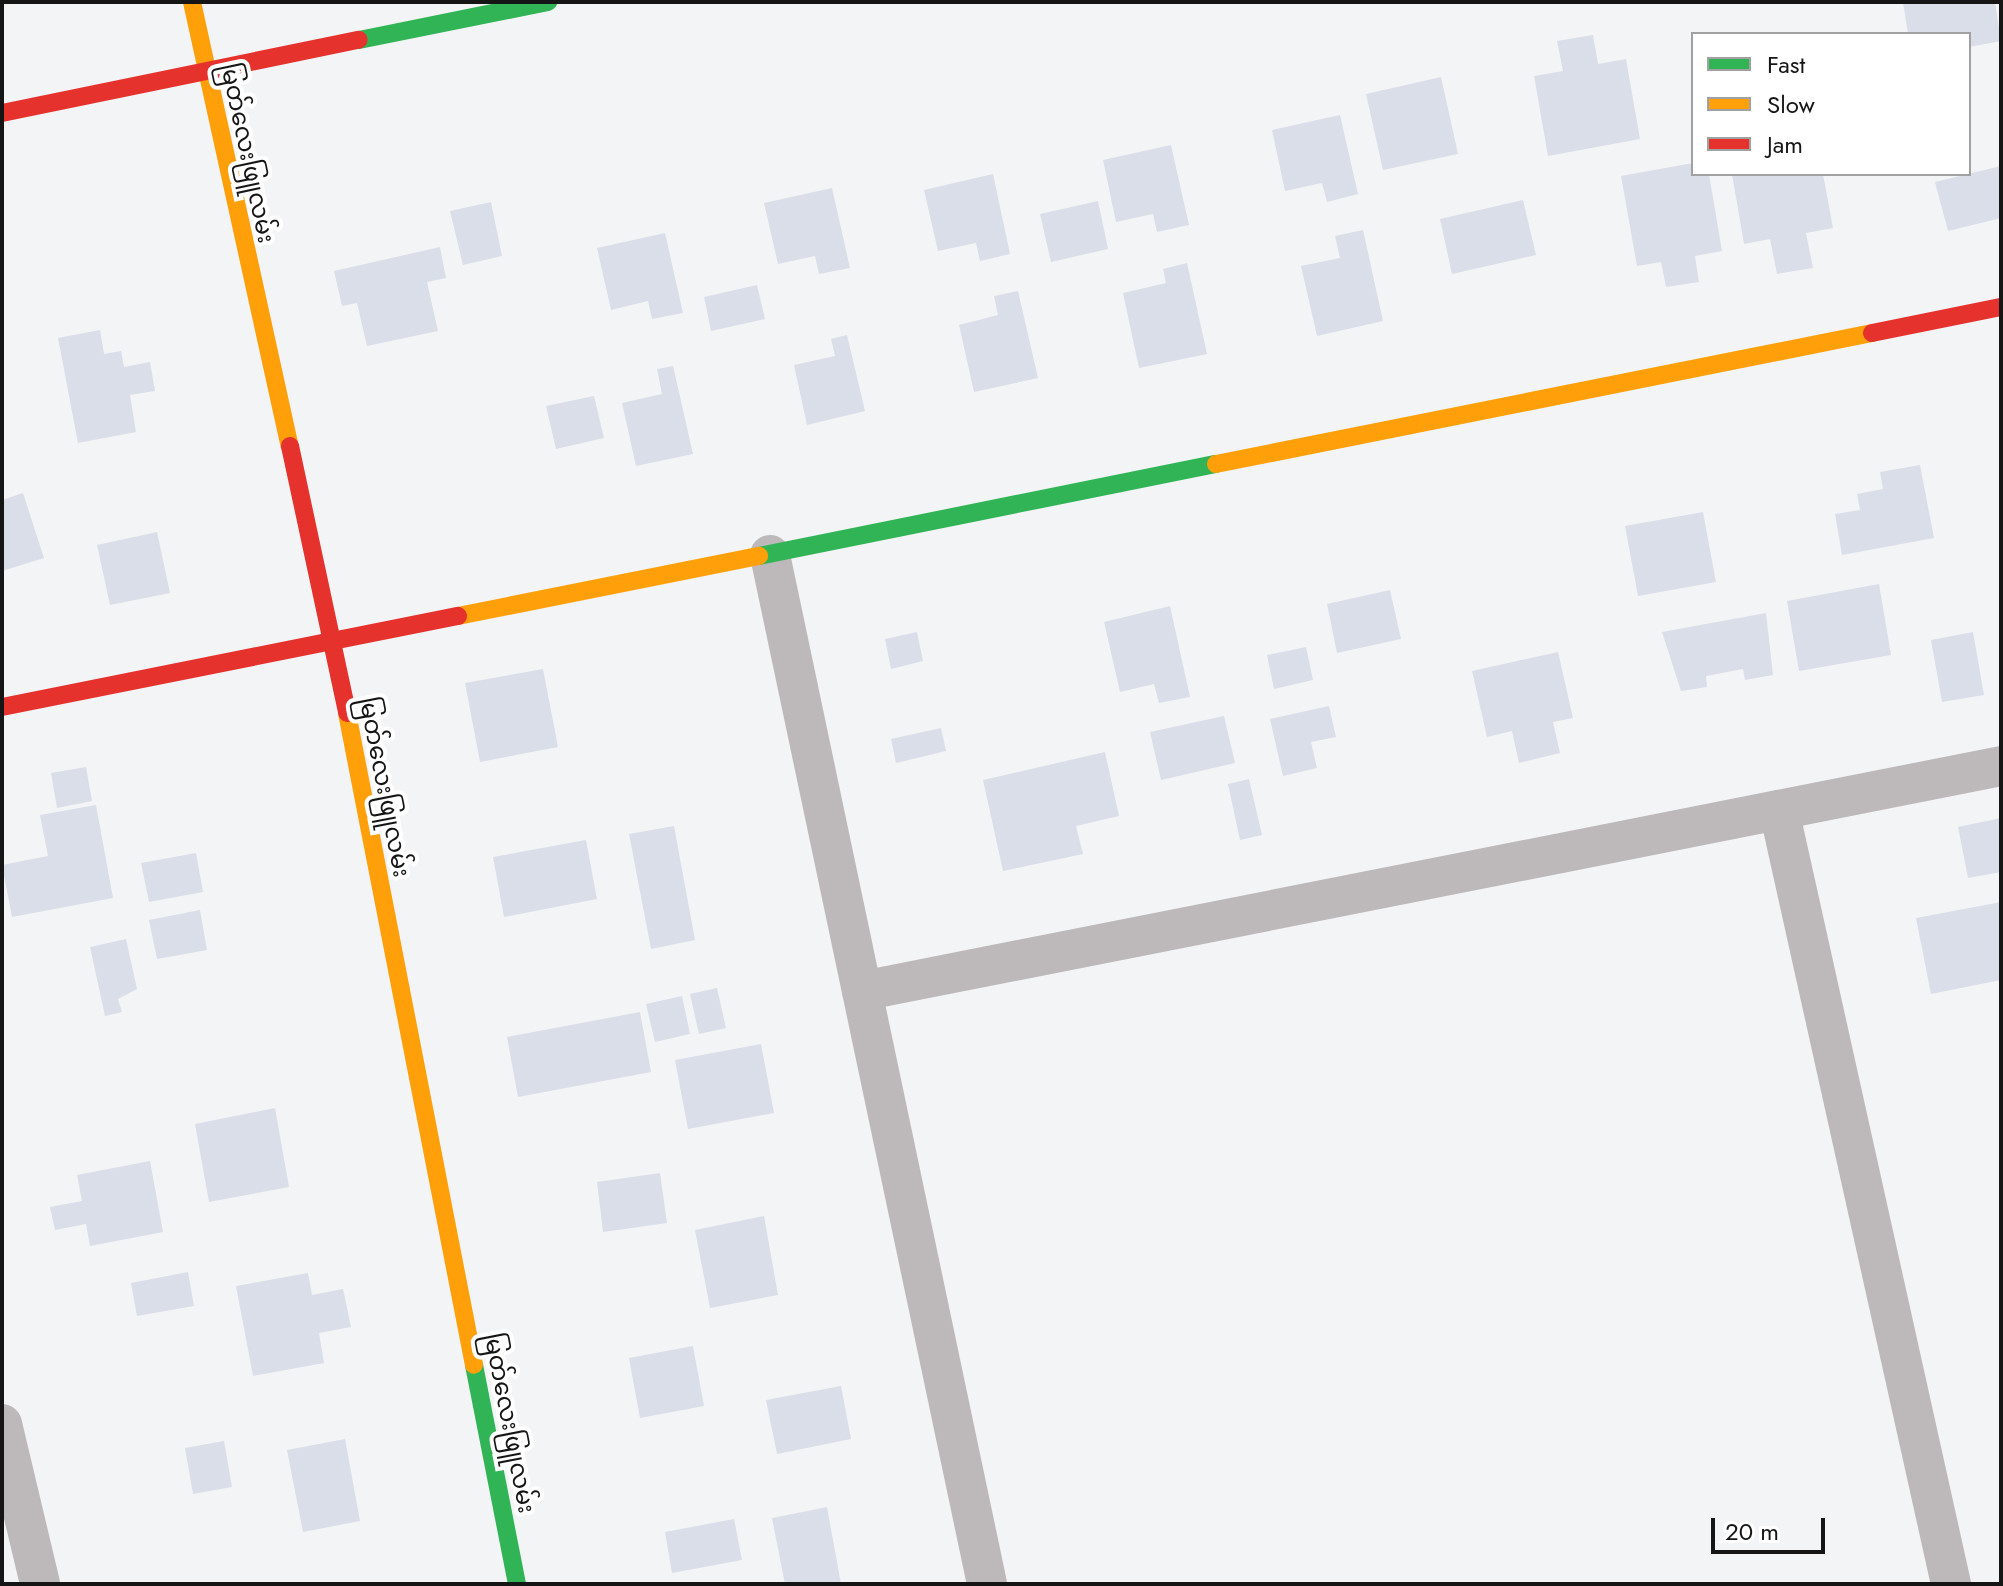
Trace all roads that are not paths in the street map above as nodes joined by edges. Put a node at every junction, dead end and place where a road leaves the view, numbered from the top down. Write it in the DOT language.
graph roads {
  1 [pos="192,2"];
  2 [pos="548,2"];
  3 [pos="205,71"];
  4 [pos="2,113"];
  5 [pos="2001,307"];
  6 [pos="770,555"];
  7 [pos="333,643"];
  8 [pos="2,707"];
  9 [pos="2001,766"];
  10 [pos="1779,810"];
  11 [pos="862,991"];
  12 [pos="2,1424"];
  13 [pos="40,1584"];
  14 [pos="517,1584"];
  15 [pos="987,1584"];
  16 [pos="1951,1584"];
  1 -- 3 [label="street, မြတ်လေးဖြူလမ်း"];
  2 -- 3 [label="street"];
  3 -- 4 [label="street"];
  3 -- 7 [label="street, မြတ်လေးဖြူလမ်း"];
  5 -- 6 [label="street"];
  6 -- 7 [label="street"];
  6 -- 11 [label="street"];
  7 -- 8 [label="street"];
  7 -- 14 [label="street, မြတ်လေးဖြူလမ်း"];
  9 -- 10 [label="street"];
  10 -- 11 [label="street"];
  10 -- 16 [label="street"];
  11 -- 15 [label="street"];
  12 -- 13 [label="street"];
}
